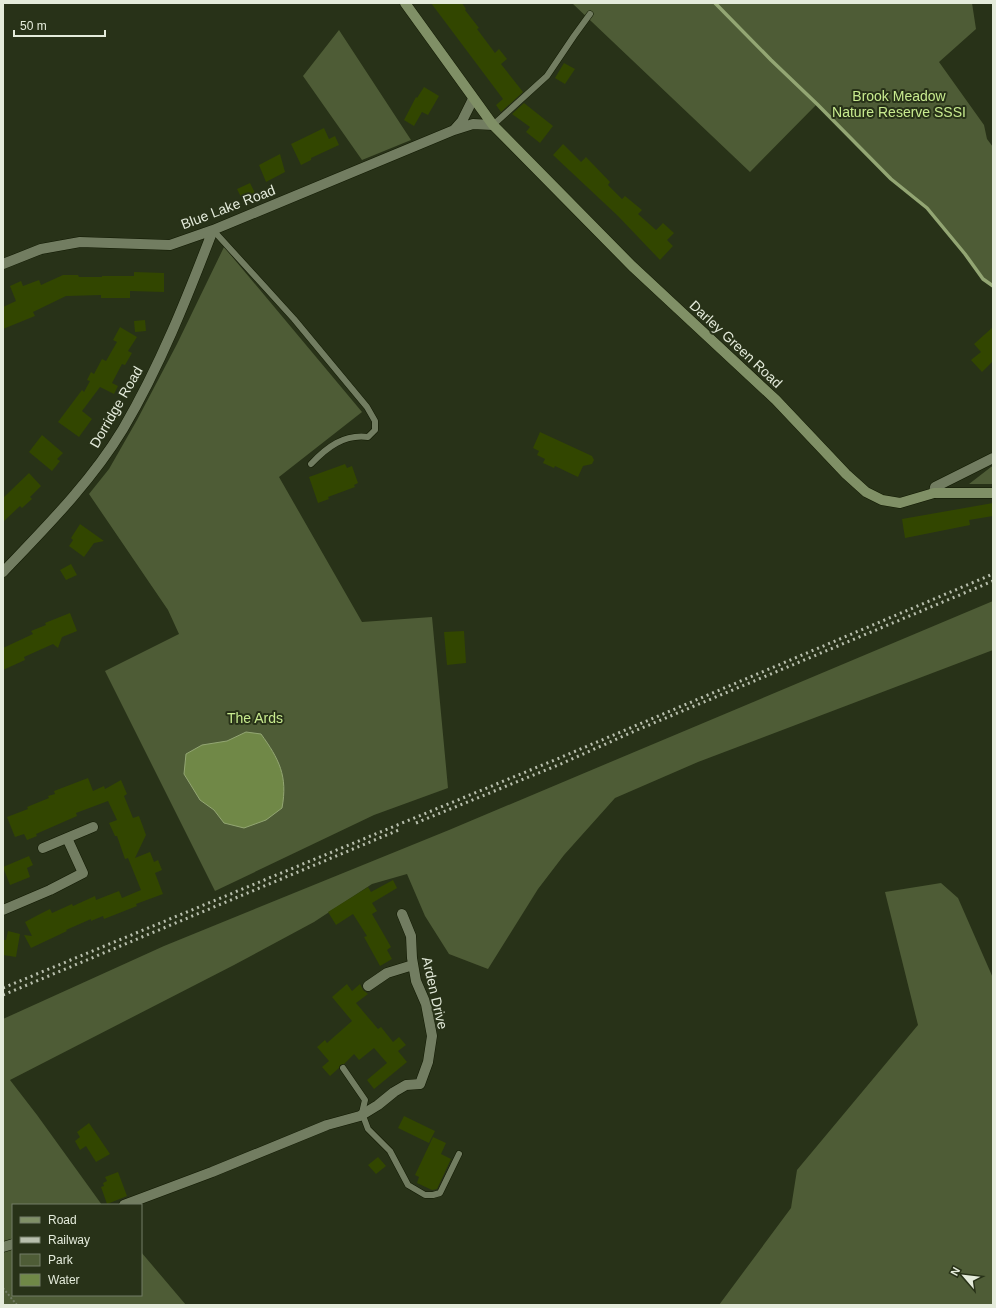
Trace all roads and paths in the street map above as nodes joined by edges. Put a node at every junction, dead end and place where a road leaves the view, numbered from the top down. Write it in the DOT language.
graph roads {
  1 [pos="405,3"];
  2 [pos="590,14"];
  3 [pos="473,99"];
  4 [pos="493,125"];
  5 [pos="454,130"];
  6 [pos="212,230"];
  7 [pos="3,264"];
  8 [pos="993,458"];
  9 [pos="311,464"];
  10 [pos="934,493"];
  11 [pos="993,493"];
  12 [pos="3,572"];
  13 [pos="93,827"];
  14 [pos="67,838"];
  15 [pos="43,848"];
  16 [pos="3,910"];
  17 [pos="402,914"];
  18 [pos="413,965"];
  19 [pos="368,986"];
  20 [pos="343,1068"];
  21 [pos="362,1113"];
  22 [pos="459,1154"];
  23 [pos="127,1204"];
  24 [pos="3,1288"];
  25 [pos="17,1305"];
  1 -- 3 [label="street, Darley Green Road"];
  2 -- 4 [label="lane"];
  3 -- 4 [label="street, Darley Green Road"];
  3 -- 5 [label="street"];
  4 -- 5 [label="street, Blue Lake Road"];
  4 -- 10 [label="street, Darley Green Road"];
  5 -- 6 [label="street, Blue Lake Road"];
  6 -- 7 [label="street, Blue Lake Road"];
  6 -- 9 [label="lane"];
  6 -- 12 [label="street, Dorridge Road"];
  8 -- 10 [label="street"];
  10 -- 11 [label="street, Darley Green Road"];
  13 -- 14 [label="street"];
  14 -- 15 [label="street"];
  14 -- 16 [label="street"];
  17 -- 18 [label="street, Arden Drive"];
  18 -- 19 [label="street"];
  18 -- 21 [label="street, Arden Drive"];
  20 -- 21 [label="lane"];
  21 -- 22 [label="lane"];
  21 -- 23 [label="street"];
  24 -- 25 [label="path"];
}
